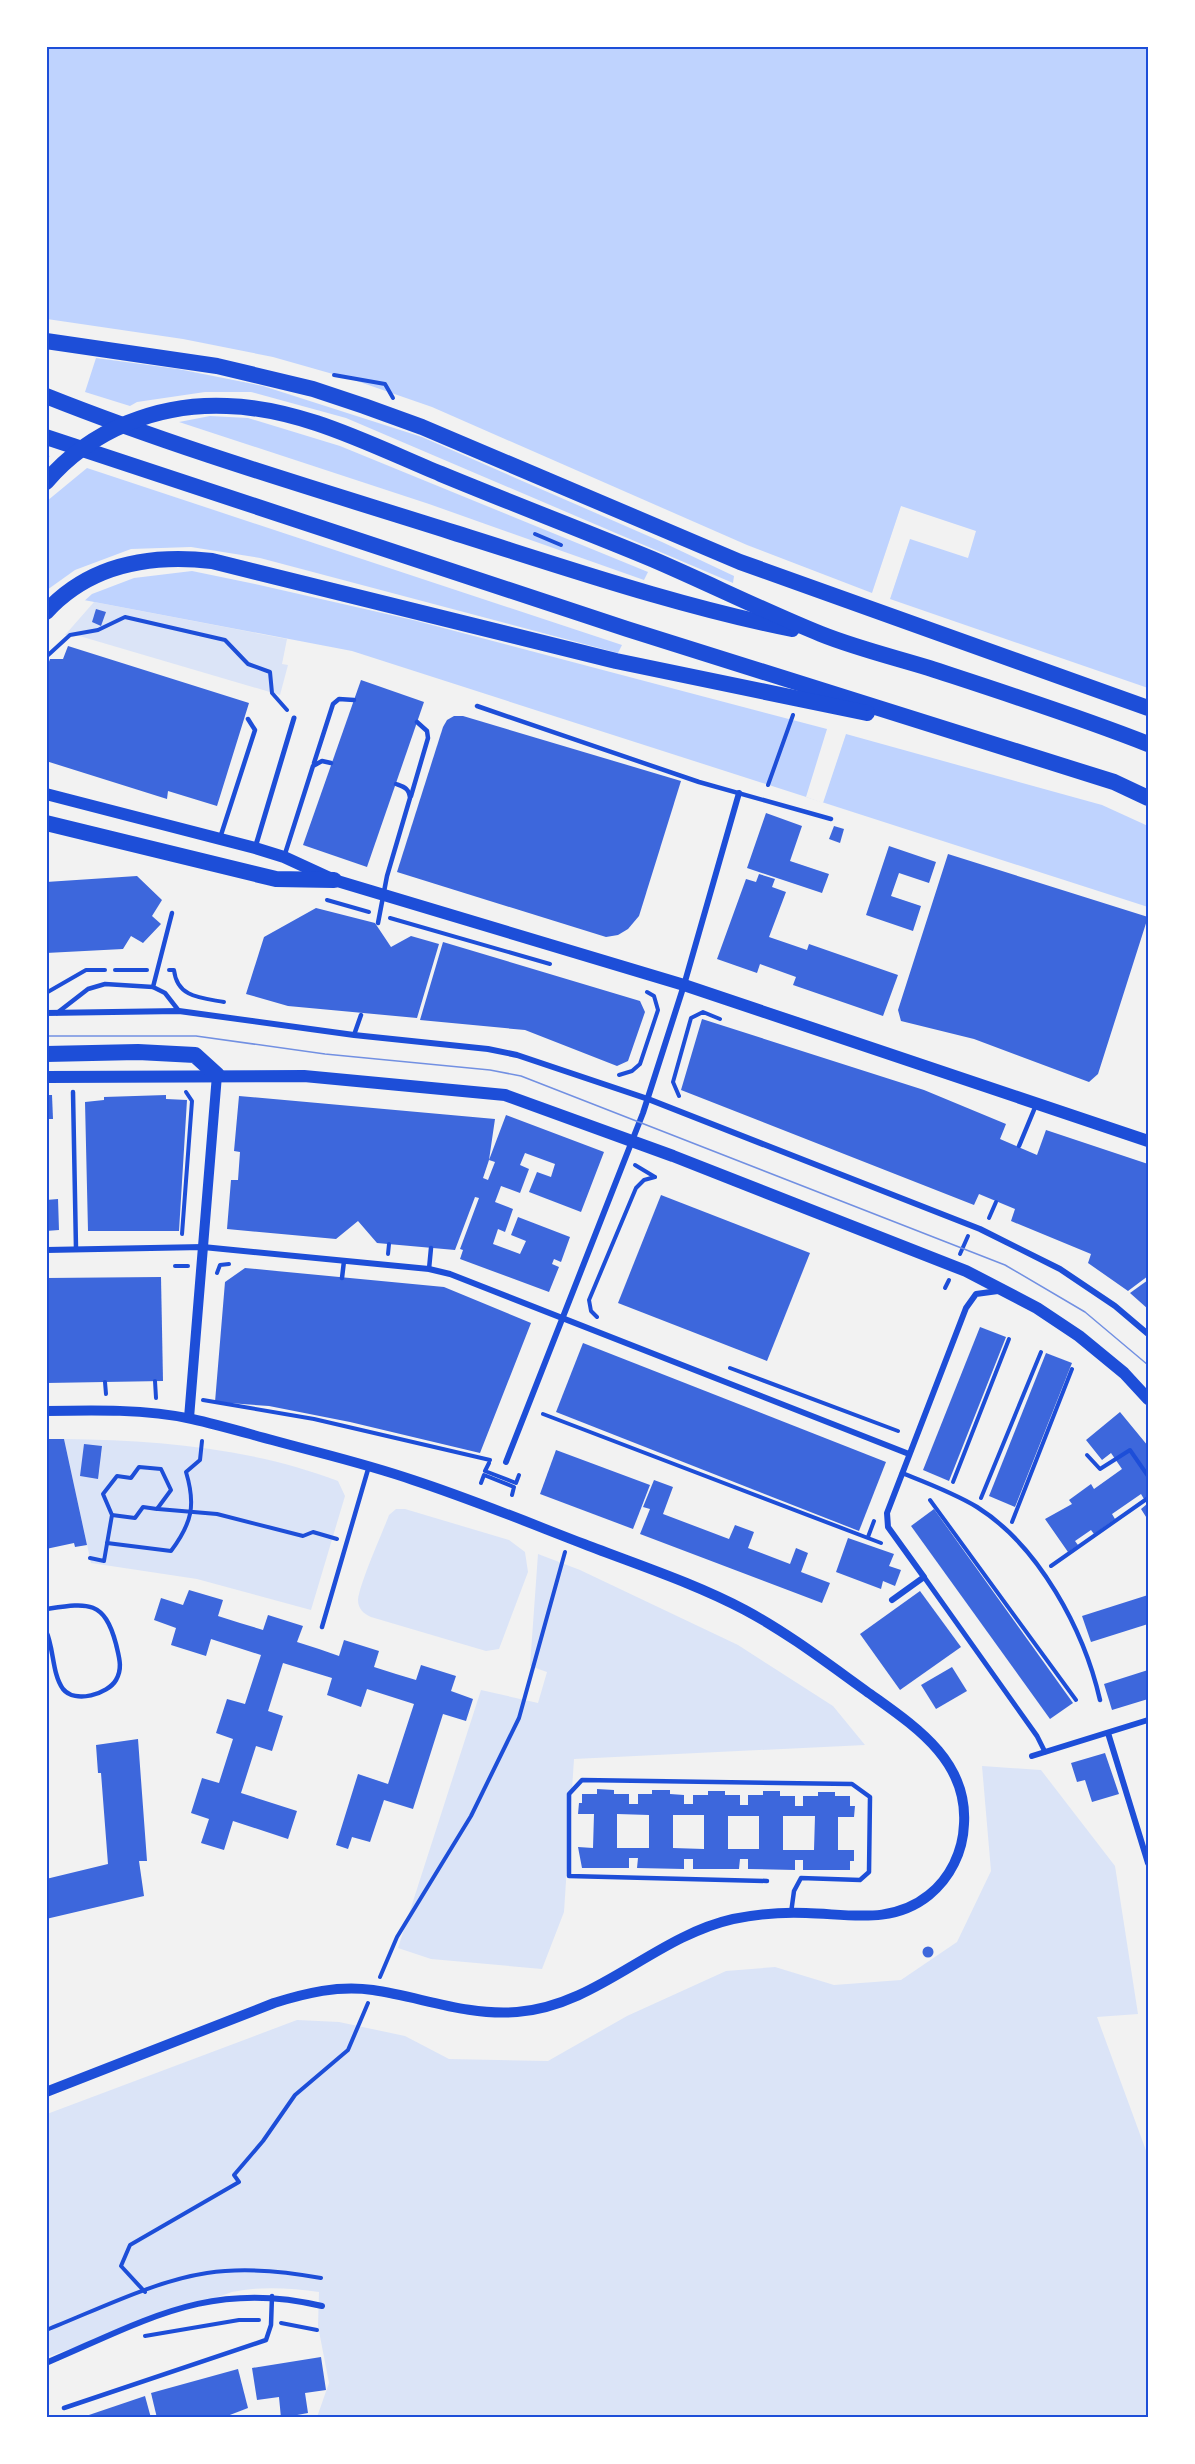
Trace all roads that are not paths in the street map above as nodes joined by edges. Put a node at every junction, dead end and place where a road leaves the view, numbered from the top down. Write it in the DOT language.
graph roads {
  1 [pos="46,341"];
  2 [pos="46,396"];
  3 [pos="46,437"];
  4 [pos="46,482"];
  5 [pos="46,612"];
  6 [pos="822,634"];
  7 [pos="354,700"];
  8 [pos="477,706"];
  9 [pos="1149,708"];
  10 [pos="294,718"];
  11 [pos="248,719"];
  12 [pos="417,722"];
  13 [pos="956,732"];
  14 [pos="1149,744"];
  15 [pos="332,763"];
  16 [pos="313,766"];
  17 [pos="396,784"];
  18 [pos="739,793"];
  19 [pos="46,794"];
  20 [pos="410,798"];
  21 [pos="1149,798"];
  22 [pos="831,819"];
  23 [pos="46,823"];
  24 [pos="220,838"];
  25 [pos="255,848"];
  26 [pos="284,857"];
  27 [pos="334,880"];
  28 [pos="385,895"];
  29 [pos="171,913"];
  30 [pos="378,923"];
  31 [pos="684,985"];
  32 [pos="153,987"];
  33 [pos="179,1011"];
  34 [pos="46,1013"];
  35 [pos="57,1013"];
  36 [pos="361,1015"];
  37 [pos="354,1035"];
  38 [pos="46,1054"];
  39 [pos="217,1075"];
  40 [pos="46,1077"];
  41 [pos="73,1092"];
  42 [pos="648,1099"];
  43 [pos="1037,1103"];
  44 [pos="1147,1139"];
  45 [pos="633,1141"];
  46 [pos="1019,1146"];
  47 [pos="203,1247"];
  48 [pos="431,1248"];
  49 [pos="46,1250"];
  50 [pos="76,1250"];
  51 [pos="344,1261"];
  52 [pos="429,1269"];
  53 [pos="342,1278"];
  54 [pos="1010,1294"];
  55 [pos="564,1317"];
  56 [pos="1149,1334"];
  57 [pos="1148,1398"];
  58 [pos="46,1411"];
  59 [pos="189,1418"];
  60 [pos="909,1454"];
  61 [pos="506,1462"];
  62 [pos="369,1466"];
  63 [pos="902,1473"];
  64 [pos="924,1577"];
  65 [pos="892,1600"];
  66 [pos="46,1609"];
  67 [pos="322,1628"];
  68 [pos="46,1631"];
  69 [pos="1100,1700"];
  70 [pos="1149,1720"];
  71 [pos="1108,1733"];
  72 [pos="1045,1752"];
  73 [pos="1032,1756"];
  74 [pos="1149,1863"];
  75 [pos="767,1881"];
  76 [pos="791,1913"];
  77 [pos="47,2091"];
  78 [pos="272,2296"];
  79 [pos="322,2306"];
  80 [pos="46,2363"];
  81 [pos="64,2408"];
  1 -- 9 [label="highway"];
  2 -- 6 [label="highway"];
  3 -- 13 [label="highway"];
  4 -- 6 [label="highway"];
  5 -- 13 [label="highway"];
  6 -- 14 [label="highway"];
  7 -- 16 [label="lane"];
  8 -- 18 [label="lane"];
  10 -- 25 [label="street"];
  11 -- 24 [label="lane"];
  12 -- 20 [label="lane"];
  13 -- 21 [label="highway"];
  15 -- 16 [label="lane"];
  16 -- 26 [label="lane"];
  17 -- 20 [label="lane"];
  18 -- 22 [label="lane"];
  18 -- 31 [label="street"];
  19 -- 24 [label="main road"];
  20 -- 28 [label="lane"];
  23 -- 27 [label="highway"];
  24 -- 25 [label="main road"];
  25 -- 26 [label="main road"];
  26 -- 27 [label="main road"];
  27 -- 28 [label="main road"];
  28 -- 30 [label="lane"];
  28 -- 31 [label="main road"];
  29 -- 32 [label="lane"];
  31 -- 42 [label="street"];
  31 -- 43 [label="main road"];
  32 -- 33 [label="lane"];
  32 -- 35 [label="lane"];
  33 -- 35 [label="street"];
  33 -- 37 [label="street"];
  34 -- 35 [label="street"];
  36 -- 37 [label="lane"];
  37 -- 42 [label="street"];
  38 -- 39 [label="highway"];
  39 -- 40 [label="main road"];
  39 -- 45 [label="main road"];
  39 -- 47 [label="street"];
  41 -- 50 [label="lane"];
  42 -- 45 [label="street"];
  42 -- 56 [label="street"];
  43 -- 44 [label="main road"];
  43 -- 46 [label="lane"];
  45 -- 54 [label="main road"];
  45 -- 55 [label="street"];
  47 -- 50 [label="street"];
  47 -- 51 [label="street"];
  47 -- 59 [label="street"];
  48 -- 52 [label="lane"];
  49 -- 50 [label="street"];
  51 -- 52 [label="street"];
  51 -- 53 [label="lane"];
  52 -- 55 [label="street"];
  54 -- 57 [label="main road"];
  54 -- 60 [label="street"];
  55 -- 60 [label="street"];
  55 -- 61 [label="street"];
  58 -- 59 [label="street"];
  59 -- 62 [label="street"];
  60 -- 63 [label="street"];
  62 -- 67 [label="lane"];
  62 -- 76 [label="street"];
  63 -- 64 [label="street"];
  63 -- 69 [label="lane"];
  64 -- 65 [label="street"];
  64 -- 72 [label="street"];
  66 -- 68 [label="lane"];
  70 -- 71 [label="street"];
  71 -- 72 [label="street"];
  71 -- 74 [label="street"];
  72 -- 73 [label="street"];
  75 -- 76 [label="lane"];
  76 -- 77 [label="street"];
  78 -- 79 [label="street"];
  78 -- 80 [label="street"];
  78 -- 81 [label="lane"];
}
